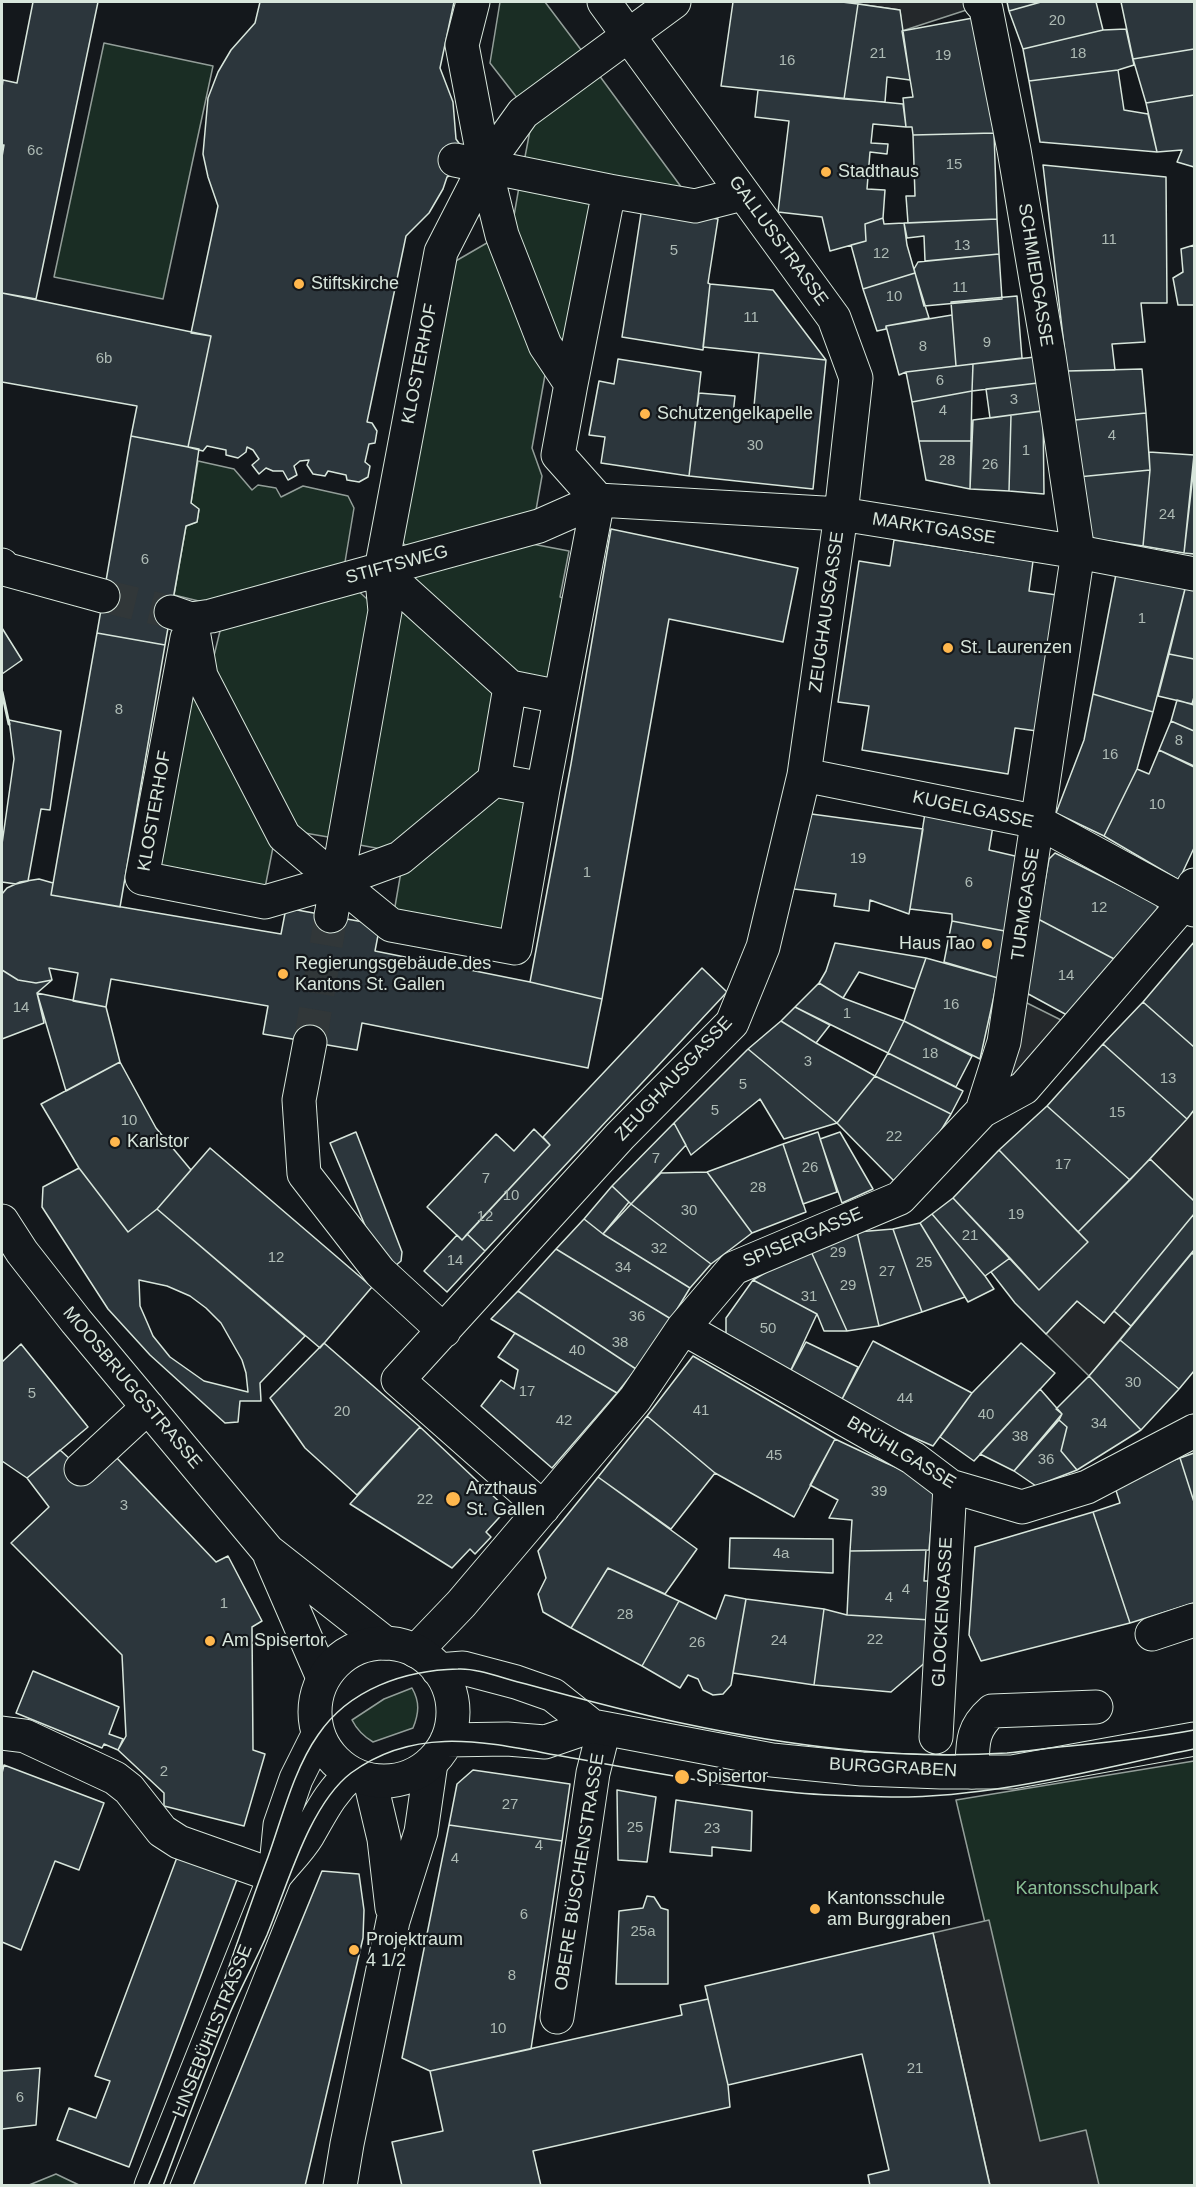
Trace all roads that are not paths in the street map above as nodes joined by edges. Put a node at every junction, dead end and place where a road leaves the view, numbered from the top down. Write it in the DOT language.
graph roads {
  1 [pos="473,2"];
  2 [pos="604,2"];
  3 [pos="674,2"];
  4 [pos="980,2"];
  5 [pos="629,34"];
  6 [pos="470,163"];
  7 [pos="609,191"];
  8 [pos="742,194"];
  9 [pos="571,384"];
  10 [pos="598,500"];
  11 [pos="841,514"];
  12 [pos="1078,552"];
  13 [pos="2,565"];
  14 [pos="381,570"];
  15 [pos="1194,574"];
  16 [pos="103,596"];
  17 [pos="181,616"];
  18 [pos="510,687"];
  19 [pos="560,697"];
  20 [pos="804,775"];
  21 [pos="494,780"];
  22 [pos="543,789"];
  23 [pos="1038,822"];
  24 [pos="337,881"];
  25 [pos="1191,899"];
  26 [pos="331,916"];
  27 [pos="309,1042"];
  28 [pos="982,1111"];
  29 [pos="2,1221"];
  30 [pos="683,1328"];
  31 [pos="444,1331"];
  32 [pos="148,1407"];
  33 [pos="1194,1431"];
  34 [pos="81,1468"];
  35 [pos="950,1486"];
  36 [pos="543,1508"];
  37 [pos="268,1551"];
  38 [pos="1194,1620"];
  39 [pos="1152,1634"];
  40 [pos="385,1643"];
  41 [pos="427,1660"];
  42 [pos="323,1678"];
  43 [pos="1096,1707"];
  44 [pos="598,1727"];
  45 [pos="2,1732"];
  46 [pos="318,1734"];
  47 [pos="936,1737"];
  48 [pos="1194,1739"];
  49 [pos="439,1752"];
  50 [pos="972,1772"];
  51 [pos="360,1777"];
  52 [pos="275,1876"];
  53 [pos="393,1922"];
  54 [pos="557,2017"];
  55 [pos="151,2186"];
  56 [pos="340,2186"];
  1 -- 6 [label="street"];
  2 -- 5 [label="street, GALLUSSTRASSE"];
  3 -- 5 [label="street, KLOSTERHOF"];
  4 -- 12 [label="street, SCHMIEDGASSE"];
  5 -- 6 [label="street, KLOSTERHOF"];
  5 -- 8 [label="street, GALLUSSTRASSE"];
  6 -- 7 [label="street"];
  6 -- 9 [label="street"];
  6 -- 14 [label="street, KLOSTERHOF"];
  7 -- 8 [label="street"];
  7 -- 9 [label="street"];
  8 -- 11 [label="street, GALLUSSTRASSE"];
  9 -- 10 [label="street"];
  10 -- 11 [label="street, MARKTGASSE"];
  10 -- 14 [label="street, STIFTSWEG"];
  10 -- 19 [label="street"];
  11 -- 12 [label="street, MARKTGASSE"];
  11 -- 20 [label="street, ZEUGHAUSGASSE"];
  12 -- 15 [label="street, MARKTGASSE"];
  12 -- 23 [label="street, TURMGASSE"];
  13 -- 16 [label="street"];
  14 -- 17 [label="street, STIFTSWEG"];
  14 -- 18 [label="street"];
  14 -- 24 [label="street, KLOSTERHOF"];
  17 -- 24 [label="street"];
  17 -- 24 [label="street, KLOSTERHOF"];
  18 -- 19 [label="street"];
  18 -- 21 [label="street"];
  19 -- 22 [label="street"];
  20 -- 23 [label="street, KUGELGASSE"];
  20 -- 31 [label="street, ZEUGHAUSGASSE"];
  21 -- 22 [label="street"];
  21 -- 24 [label="street, KLOSTERHOF"];
  22 -- 24 [label="street"];
  23 -- 25 [label="street, KUGELGASSE"];
  23 -- 28 [label="street, TURMGASSE"];
  24 -- 26 [label="street, KLOSTERHOF"];
  25 -- 28 [label="street, SPISERGASSE"];
  27 -- 31 [label="street"];
  28 -- 30 [label="street, SPISERGASSE"];
  29 -- 32 [label="street, MOOSBRUGGSTRASSE"];
  30 -- 35 [label="street, BRÜHLGASSE"];
  30 -- 36 [label="street, SPISERGASSE"];
  31 -- 36 [label="street, ZEUGHAUSGASSE"];
  32 -- 34 [label="street"];
  32 -- 37 [label="street, MOOSBRUGGSTRASSE"];
  33 -- 35 [label="street, BRÜHLGASSE"];
  35 -- 47 [label="street, GLOCKENGASSE"];
  36 -- 41 [label="street, SPISERGASSE"];
  37 -- 40 [label="street, MOOSBRUGGSTRASSE"];
  37 -- 42 [label="street, MOOSBRUGGSTRASSE"];
  38 -- 39 [label="street"];
  40 -- 41 [label="street, BURGGRABEN"];
  40 -- 42 [label="street, BURGGRABEN"];
  41 -- 44 [label="street, BURGGRABEN"];
  41 -- 49 [label="street"];
  42 -- 46 [label="street, BURGGRABEN"];
  43 -- 50 [label="street"];
  44 -- 49 [label="street, BURGGRABEN"];
  44 -- 50 [label="street, BURGGRABEN"];
  44 -- 54 [label="street, OBERE BÜSCHENSTRASSE"];
  45 -- 52 [label="street"];
  46 -- 51 [label="street, BURGGRABEN"];
  46 -- 52 [label="street, LINSEBÜHLSTRASSE"];
  48 -- 50 [label="street, BURGGRABEN"];
  49 -- 51 [label="street, BURGGRABEN"];
  49 -- 53 [label="street"];
  51 -- 52 [label="street, LINSEBÜHLSTRASSE"];
  51 -- 53 [label="street"];
  52 -- 55 [label="street, LINSEBÜHLSTRASSE"];
  53 -- 56 [label="street"];
}
